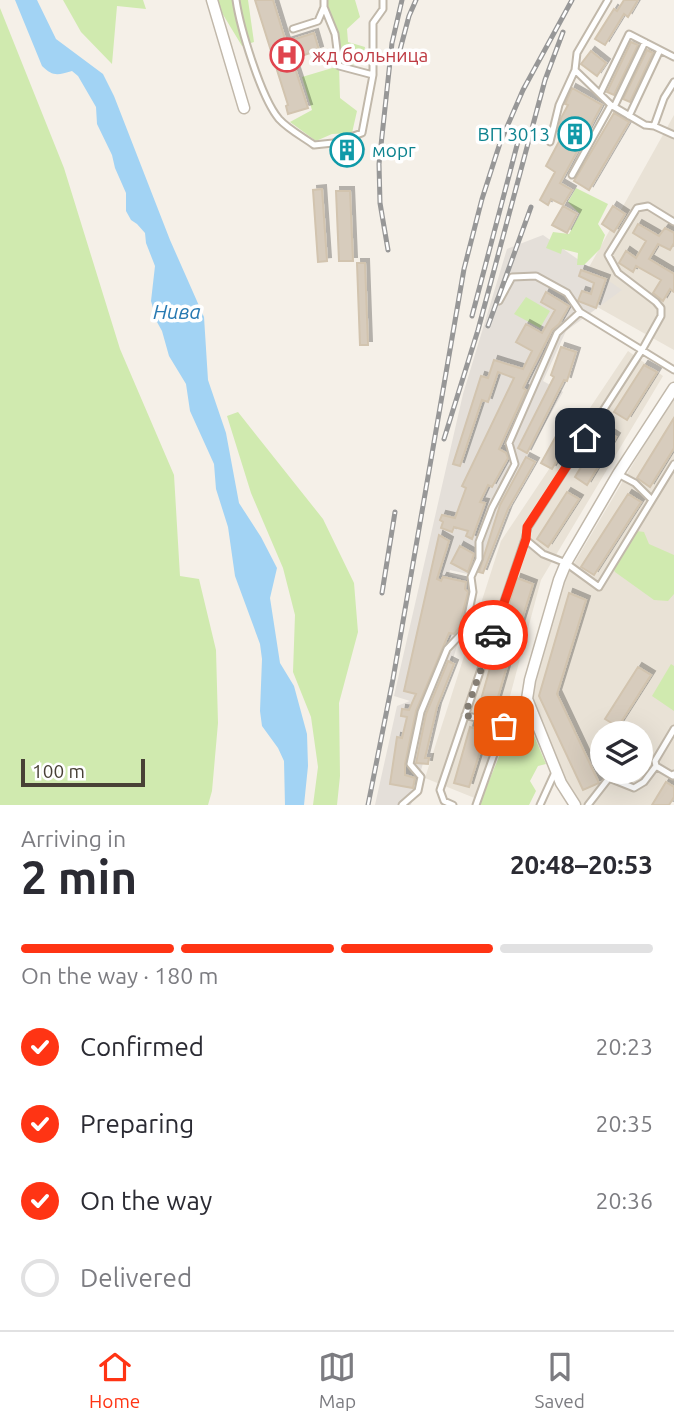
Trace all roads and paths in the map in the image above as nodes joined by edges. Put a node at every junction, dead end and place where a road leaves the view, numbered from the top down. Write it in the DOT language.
graph roads {
  1 [pos="212,0"];
  2 [pos="236,0"];
  3 [pos="383,0"];
  4 [pos="608,0"];
  5 [pos="324,4"];
  6 [pos="293,29"];
  7 [pos="645,42"];
  8 [pos="660,50"];
  9 [pos="674,57"];
  10 [pos="575,70"];
  11 [pos="373,75"];
  12 [pos="674,82"];
  13 [pos="600,94"];
  14 [pos="613,106"];
  15 [pos="244,108"];
  16 [pos="629,116"];
  17 [pos="654,126"];
  18 [pos="674,135"];
  19 [pos="550,142"];
  20 [pos="572,175"];
  21 [pos="674,222"];
  22 [pos="499,301"];
  23 [pos="580,312"];
  24 [pos="642,350"];
  25 [pos="674,357"];
  26 [pos="671,368"];
  27 [pos="674,387"];
  28 [pos="674,464"];
  29 [pos="618,474"];
  30 [pos="651,499"];
  31 [pos="526,539"];
  32 [pos="566,563"];
  33 [pos="527,699"];
  34 [pos="465,715"];
  35 [pos="504,726"];
  36 [pos="674,729"];
  37 [pos="656,766"];
  38 [pos="556,769"];
  39 [pos="674,774"];
  40 [pos="402,805"];
  41 [pos="453,805"];
  42 [pos="476,805"];
  43 [pos="540,805"];
  44 [pos="575,805"];
  45 [pos="588,805"];
  1 -- 15 [label="street"];
  2 -- 11 [label="lane"];
  3 -- 11 [label="lane"];
  4 -- 10 [label="lane"];
  5 -- 6 [label="lane"];
  5 -- 11 [label="lane"];
  7 -- 8 [label="lane"];
  7 -- 13 [label="lane"];
  7 -- 14 [label="lane"];
  8 -- 9 [label="lane"];
  8 -- 16 [label="lane"];
  10 -- 13 [label="lane"];
  10 -- 19 [label="lane"];
  12 -- 17 [label="lane"];
  13 -- 14 [label="lane"];
  14 -- 16 [label="lane"];
  14 -- 20 [label="lane"];
  16 -- 17 [label="lane"];
  17 -- 18 [label="lane"];
  21 -- 24 [label="lane"];
  22 -- 23 [label="lane"];
  23 -- 24 [label="lane"];
  23 -- 40 [label="lane"];
  24 -- 26 [label="lane"];
  24 -- 31 [label="lane"];
  25 -- 26 [label="lane"];
  27 -- 29 [label="street"];
  28 -- 30 [label="lane"];
  29 -- 30 [label="lane"];
  29 -- 32 [label="street"];
  30 -- 32 [label="lane"];
  31 -- 32 [label="lane"];
  31 -- 34 [label="lane"];
  32 -- 33 [label="street"];
  33 -- 35 [label="lane"];
  33 -- 38 [label="street"];
  34 -- 35 [label="lane"];
  34 -- 41 [label="lane"];
  35 -- 42 [label="lane"];
  36 -- 37 [label="lane"];
  37 -- 39 [label="lane"];
  37 -- 45 [label="lane"];
  38 -- 43 [label="lane"];
  38 -- 44 [label="street"];
}
